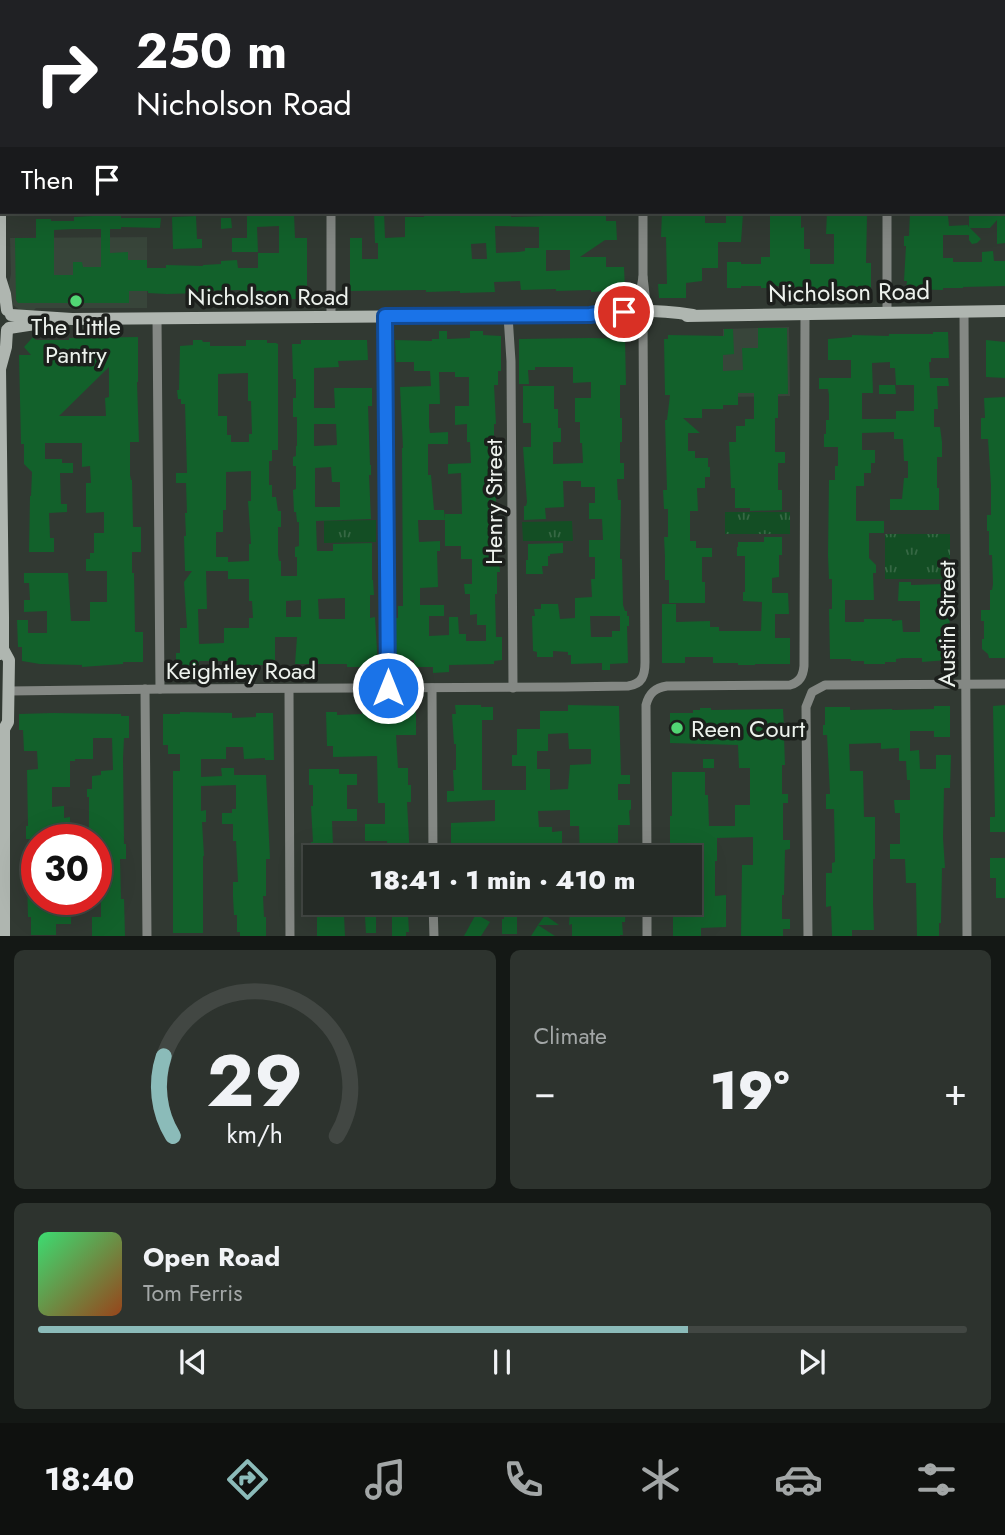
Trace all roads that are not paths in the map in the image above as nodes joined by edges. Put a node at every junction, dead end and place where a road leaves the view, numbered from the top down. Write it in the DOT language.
graph roads {
  1 [pos="0,203"];
  2 [pos="331,214"];
  3 [pos="643,214"];
  4 [pos="887,214"];
  5 [pos="0,279"];
  6 [pos="1005,311"];
  7 [pos="964,312"];
  8 [pos="805,313"];
  9 [pos="887,313"];
  10 [pos="643,314"];
  11 [pos="385,316"];
  12 [pos="508,316"];
  13 [pos="331,317"];
  14 [pos="158,318"];
  15 [pos="6,321"];
  16 [pos="0,368"];
  17 [pos="2,652"];
  18 [pos="1005,684"];
  19 [pos="966,685"];
  20 [pos="388,688"];
  21 [pos="432,688"];
  22 [pos="513,688"];
  23 [pos="145,689"];
  24 [pos="160,689"];
  25 [pos="289,689"];
  26 [pos="9,691"];
  27 [pos="2,727"];
  28 [pos="433,845"];
  29 [pos="647,845"];
  30 [pos="433,915"];
  31 [pos="647,915"];
  32 [pos="5,936"];
  33 [pos="147,936"];
  34 [pos="290,936"];
  35 [pos="433,936"];
  36 [pos="647,936"];
  37 [pos="808,936"];
  38 [pos="967,936"];
  1 -- 5 [label="main road"];
  2 -- 13 [label="street"];
  3 -- 10 [label="street"];
  4 -- 9 [label="street"];
  5 -- 15 [label="main road"];
  6 -- 7 [label="main road, Nicholson Road"];
  7 -- 9 [label="main road, Nicholson Road"];
  7 -- 19 [label="street, Austin Street"];
  8 -- 9 [label="main road, Nicholson Road"];
  8 -- 10 [label="main road, Nicholson Road"];
  8 -- 29 [label="street"];
  10 -- 12 [label="main road, Nicholson Road"];
  10 -- 22 [label="street, Keightley Road"];
  11 -- 12 [label="main road, Nicholson Road"];
  11 -- 13 [label="main road, Nicholson Road"];
  11 -- 20 [label="street"];
  12 -- 22 [label="street, Henry Street"];
  13 -- 14 [label="main road, Nicholson Road"];
  14 -- 15 [label="main road, Nicholson Road"];
  14 -- 24 [label="street"];
  15 -- 16 [label="main road"];
  16 -- 17 [label="main road"];
  17 -- 26 [label="main road"];
  18 -- 19 [label="street"];
  19 -- 37 [label="street"];
  19 -- 38 [label="street, Austin Street"];
  20 -- 21 [label="street, Keightley Road"];
  20 -- 25 [label="street, Keightley Road"];
  21 -- 22 [label="street, Keightley Road"];
  21 -- 28 [label="street"];
  23 -- 24 [label="street, Keightley Road"];
  23 -- 26 [label="street, Keightley Road"];
  23 -- 33 [label="street"];
  24 -- 25 [label="street, Keightley Road"];
  25 -- 34 [label="street"];
  26 -- 27 [label="main road"];
  27 -- 32 [label="main road"];
  30 -- 35 [label="street"];
  31 -- 36 [label="street"];
}
